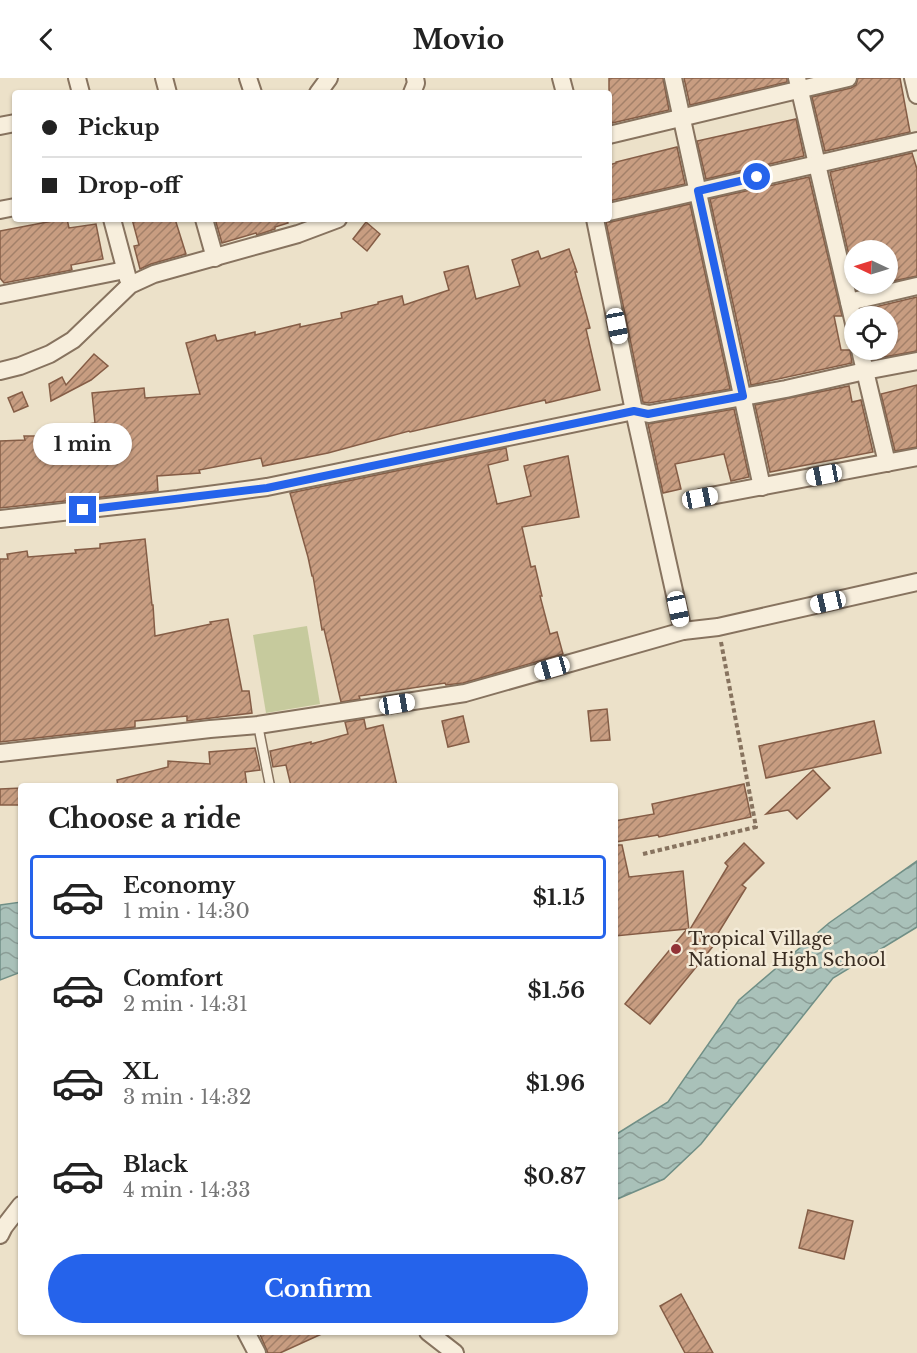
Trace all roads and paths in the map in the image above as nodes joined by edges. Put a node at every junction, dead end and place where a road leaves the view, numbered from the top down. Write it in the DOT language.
graph roads {
  1 [pos="674,78"];
  2 [pos="848,78"];
  3 [pos="913,78"];
  4 [pos="799,84"];
  5 [pos="917,95"];
  6 [pos="682,118"];
  7 [pos="612,134"];
  8 [pos="917,141"];
  9 [pos="816,163"];
  10 [pos="698,191"];
  11 [pos="612,211"];
  12 [pos="113,222"];
  13 [pos="205,222"];
  14 [pos="330,222"];
  15 [pos="596,222"];
  16 [pos="215,258"];
  17 [pos="127,277"];
  18 [pos="917,286"];
  19 [pos="0,295"];
  20 [pos="849,303"];
  21 [pos="850,306"];
  22 [pos="862,360"];
  23 [pos="917,361"];
  24 [pos="0,370"];
  25 [pos="865,371"];
  26 [pos="743,396"];
  27 [pos="634,411"];
  28 [pos="917,457"];
  29 [pos="887,464"];
  30 [pos="762,487"];
  31 [pos="700,498"];
  32 [pos="0,519"];
  33 [pos="917,582"];
  34 [pos="718,627"];
  35 [pos="683,631"];
  36 [pos="258,725"];
  37 [pos="0,753"];
  38 [pos="269,783"];
  39 [pos="643,855"];
  40 [pos="18,1209"];
  41 [pos="0,1235"];
  42 [pos="248,1335"];
  43 [pos="432,1335"];
  44 [pos="257,1353"];
  45 [pos="455,1353"];
  1 -- 6 [label="street"];
  2 -- 4 [label="street"];
  3 -- 5 [label="street"];
  4 -- 6 [label="street"];
  4 -- 9 [label="street"];
  6 -- 7 [label="street"];
  6 -- 10 [label="street"];
  8 -- 9 [label="street"];
  9 -- 10 [label="street"];
  9 -- 20 [label="street"];
  10 -- 11 [label="street"];
  10 -- 26 [label="street"];
  12 -- 17 [label="street"];
  13 -- 16 [label="street"];
  14 -- 16 [label="street"];
  15 -- 27 [label="street"];
  16 -- 17 [label="street"];
  17 -- 19 [label="street"];
  17 -- 24 [label="street"];
  18 -- 20 [label="street"];
  20 -- 21 [label="street"];
  22 -- 25 [label="street"];
  23 -- 25 [label="street"];
  25 -- 26 [label="street"];
  25 -- 29 [label="street"];
  26 -- 27 [label="street"];
  26 -- 30 [label="street"];
  27 -- 32 [label="street"];
  27 -- 35 [label="street"];
  28 -- 29 [label="street"];
  29 -- 30 [label="street"];
  30 -- 31 [label="street"];
  33 -- 34 [label="street"];
  34 -- 35 [label="street"];
  34 -- 39 [label="path"];
  35 -- 36 [label="street"];
  36 -- 37 [label="street"];
  36 -- 38 [label="lane"];
  40 -- 41 [label="street"];
  42 -- 44 [label="street"];
  43 -- 45 [label="street"];
}
